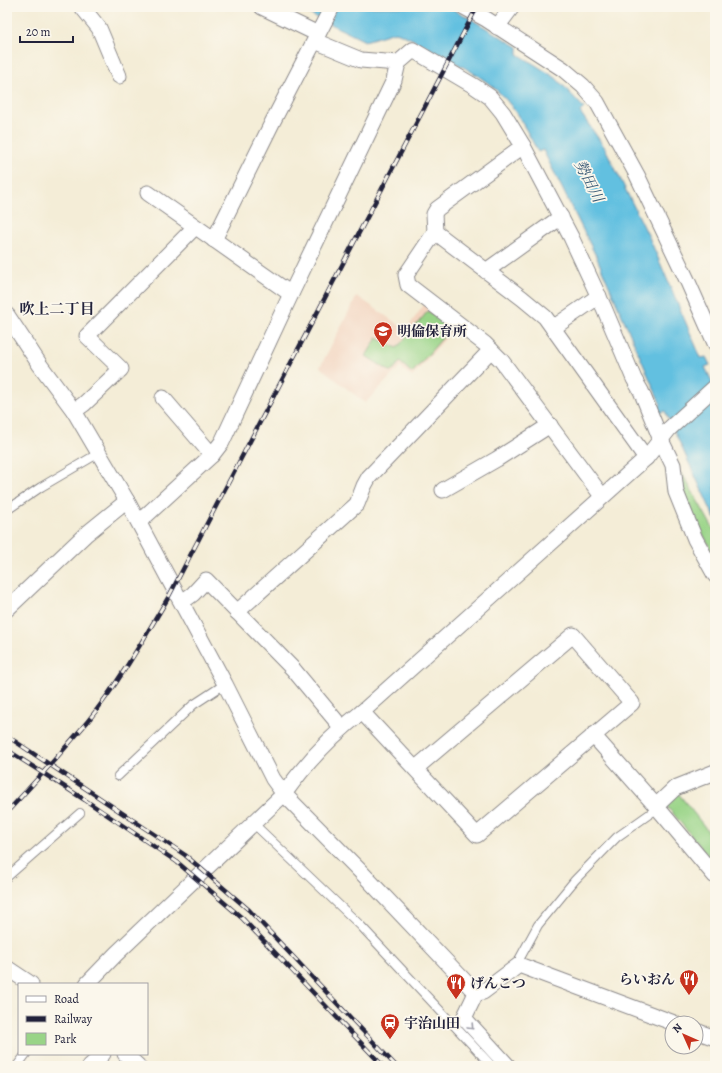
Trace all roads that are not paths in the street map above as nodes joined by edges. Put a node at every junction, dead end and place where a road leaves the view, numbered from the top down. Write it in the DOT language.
graph roads {
  1 [pos="82,7"];
  2 [pos="262,7"];
  3 [pos="332,7"];
  4 [pos="464,7"];
  5 [pos="512,7"];
  6 [pos="497,27"];
  7 [pos="318,35"];
  8 [pos="398,63"];
  9 [pos="119,76"];
  10 [pos="523,146"];
  11 [pos="148,193"];
  12 [pos="561,217"];
  13 [pos="195,227"];
  14 [pos="435,232"];
  15 [pos="214,240"];
  16 [pos="486,271"];
  17 [pos="291,294"];
  18 [pos="599,296"];
  19 [pos="7,315"];
  20 [pos="553,328"];
  21 [pos="715,343"];
  22 [pos="491,350"];
  23 [pos="715,388"];
  24 [pos="163,398"];
  25 [pos="74,411"];
  26 [pos="550,425"];
  27 [pos="665,434"];
  28 [pos="99,453"];
  29 [pos="212,455"];
  30 [pos="646,458"];
  31 [pos="443,490"];
  32 [pos="602,496"];
  33 [pos="127,501"];
  34 [pos="7,510"];
  35 [pos="139,522"];
  36 [pos="715,575"];
  37 [pos="182,602"];
  38 [pos="7,609"];
  39 [pos="237,612"];
  40 [pos="225,684"];
  41 [pos="362,712"];
  42 [pos="342,728"];
  43 [pos="594,735"];
  44 [pos="416,768"];
  45 [pos="715,772"];
  46 [pos="118,776"];
  47 [pos="284,794"];
  48 [pos="657,807"];
  49 [pos="80,813"];
  50 [pos="254,824"];
  51 [pos="714,875"];
  52 [pos="7,877"];
  53 [pos="519,965"];
  54 [pos="7,968"];
  55 [pos="30,983"];
  56 [pos="88,983"];
  57 [pos="476,993"];
  58 [pos="664,1019"];
  59 [pos="704,1034"];
  60 [pos="715,1038"];
  61 [pos="25,1055"];
  62 [pos="102,1055"];
  63 [pos="126,1055"];
  64 [pos="17,1066"];
  65 [pos="90,1066"];
  66 [pos="138,1066"];
  67 [pos="492,1066"];
  68 [pos="508,1066"];
  1 -- 9 [label="street"];
  2 -- 7 [label="street"];
  3 -- 7 [label="street"];
  4 -- 6 [label="street"];
  5 -- 6 [label="street"];
  6 -- 21 [label="street"];
  7 -- 8 [label="street"];
  7 -- 15 [label="street"];
  8 -- 10 [label="street"];
  8 -- 17 [label="street"];
  10 -- 12 [label="street"];
  10 -- 14 [label="street"];
  11 -- 13 [label="street"];
  12 -- 16 [label="street"];
  12 -- 18 [label="street"];
  13 -- 15 [label="street"];
  13 -- 25 [label="street"];
  14 -- 16 [label="street"];
  14 -- 22 [label="street"];
  15 -- 17 [label="street"];
  16 -- 20 [label="street"];
  17 -- 29 [label="street"];
  18 -- 20 [label="street"];
  18 -- 27 [label="street"];
  19 -- 25 [label="street"];
  20 -- 30 [label="street"];
  22 -- 26 [label="street"];
  22 -- 39 [label="street"];
  23 -- 27 [label="street"];
  24 -- 29 [label="street"];
  25 -- 28 [label="street"];
  26 -- 31 [label="street"];
  26 -- 32 [label="street"];
  27 -- 30 [label="street"];
  27 -- 36 [label="street"];
  28 -- 33 [label="street"];
  28 -- 34 [label="lane"];
  29 -- 35 [label="street"];
  30 -- 32 [label="street"];
  32 -- 41 [label="street"];
  33 -- 35 [label="street"];
  33 -- 38 [label="street"];
  35 -- 37 [label="street"];
  37 -- 39 [label="street"];
  37 -- 40 [label="street"];
  39 -- 42 [label="street"];
  40 -- 46 [label="lane"];
  40 -- 47 [label="street"];
  41 -- 42 [label="street"];
  41 -- 44 [label="street"];
  42 -- 47 [label="street"];
  43 -- 44 [label="street"];
  43 -- 44 [label="street"];
  43 -- 48 [label="street"];
  45 -- 48 [label="street"];
  47 -- 50 [label="street"];
  47 -- 57 [label="street"];
  48 -- 51 [label="street"];
  48 -- 53 [label="lane"];
  49 -- 52 [label="lane"];
  50 -- 56 [label="street"];
  50 -- 67 [label="lane"];
  53 -- 57 [label="street"];
  53 -- 58 [label="street"];
  54 -- 55 [label="street"];
  57 -- 68 [label="street, one-way"];
  59 -- 60 [label="street"];
  61 -- 64 [label="lane"];
  62 -- 65 [label="street"];
  63 -- 66 [label="street"];
}
